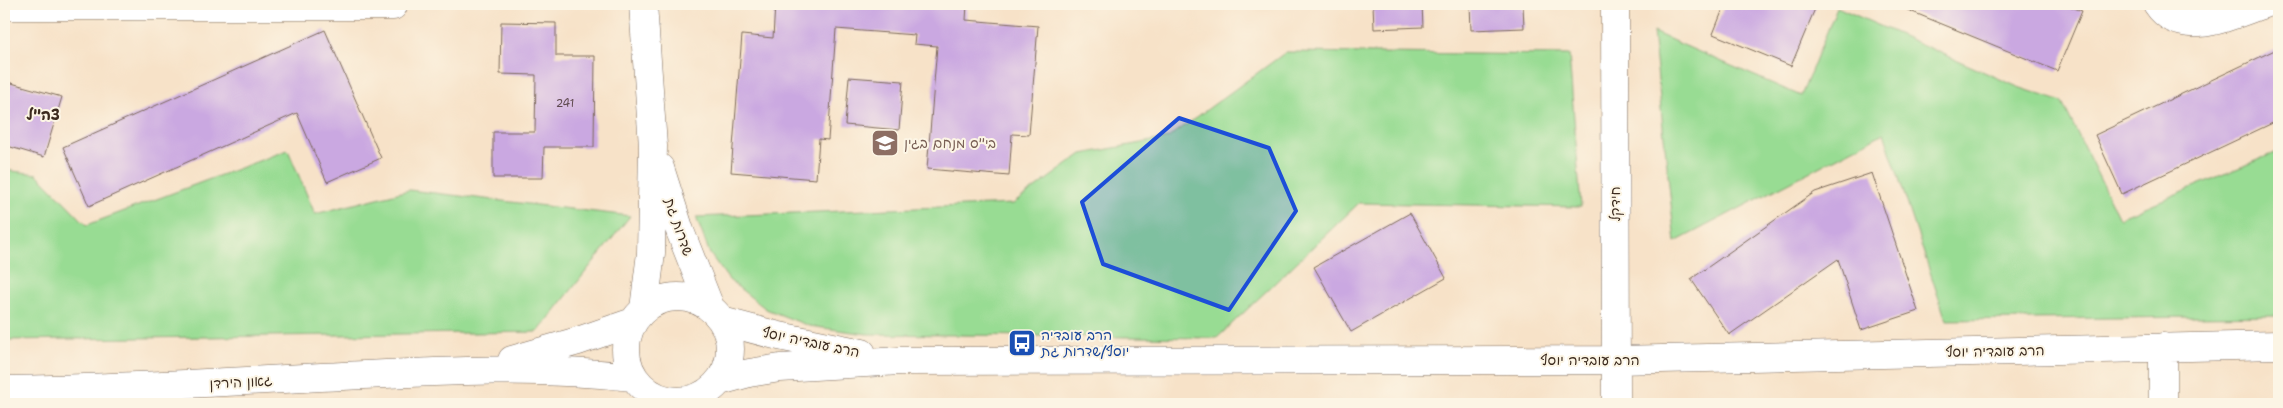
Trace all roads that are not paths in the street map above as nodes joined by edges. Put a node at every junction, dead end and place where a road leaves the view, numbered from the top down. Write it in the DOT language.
graph roads {
  1 [pos="643,4"];
  2 [pos="1614,4"];
  3 [pos="2157,4"];
  4 [pos="2264,4"];
  5 [pos="113,5"];
  6 [pos="4,6"];
  7 [pos="393,6"];
  8 [pos="653,146"];
  9 [pos="716,314"];
  10 [pos="638,315"];
  11 [pos="2279,345"];
  12 [pos="2163,347"];
  13 [pos="1616,360"];
  14 [pos="900,361"];
  15 [pos="479,369"];
  16 [pos="4,390"];
  17 [pos="642,391"];
  18 [pos="706,394"];
  19 [pos="128,396"];
  20 [pos="1616,404"];
  21 [pos="2163,404"];
  1 -- 8 [label="street, שדרות גת"];
  2 -- 13 [label="street, חידקל"];
  3 -- 4 [label="street"];
  5 -- 6 [label="street"];
  5 -- 7 [label="street"];
  8 -- 9 [label="street, שדרות גת"];
  8 -- 10 [label="street, שדרות גת"];
  9 -- 10 [label="street"];
  9 -- 14 [label="street, הרב עובדיה יוסף"];
  9 -- 18 [label="street"];
  10 -- 15 [label="street, גאון הירדן"];
  10 -- 17 [label="street"];
  11 -- 12 [label="street, הרב עובדיה יוסף"];
  12 -- 13 [label="street, הרב עובדיה יוסף"];
  12 -- 21 [label="street"];
  13 -- 14 [label="street, הרב עובדיה יוסף"];
  13 -- 20 [label="street, חידקל"];
  14 -- 18 [label="street, הרב עובדיה יוסף"];
  15 -- 17 [label="street, גאון הירדן"];
  15 -- 19 [label="street, גאון הירדן"];
  16 -- 19 [label="street, גאון הירדן"];
  17 -- 18 [label="street"];
}
